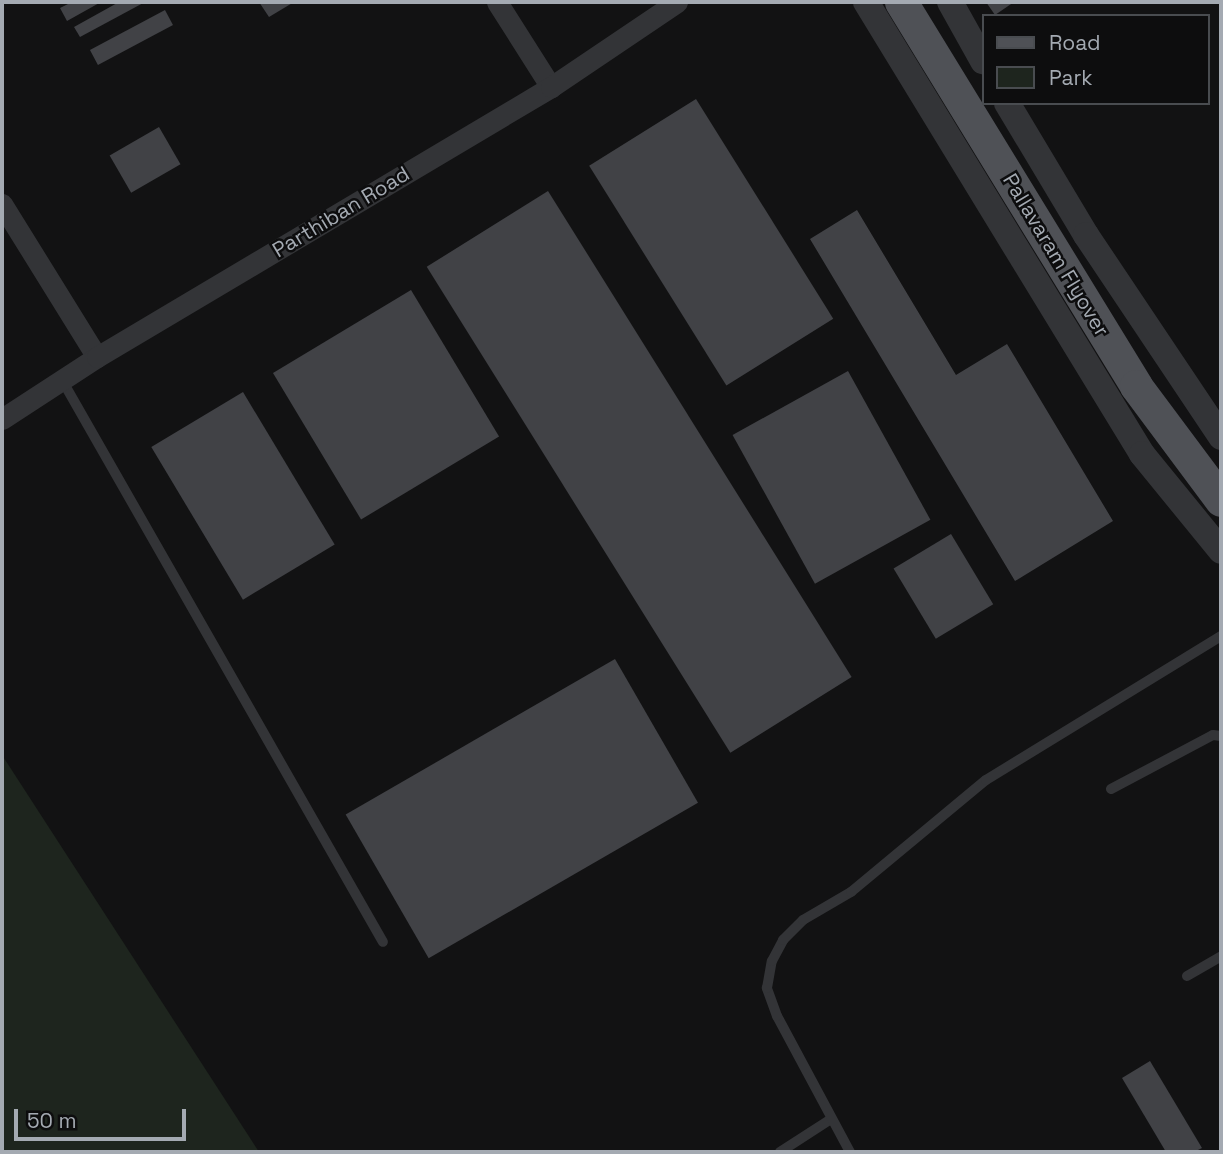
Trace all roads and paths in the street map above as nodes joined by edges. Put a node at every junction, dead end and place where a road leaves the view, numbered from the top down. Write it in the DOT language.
graph roads {
  1 [pos="497,2"];
  2 [pos="677,2"];
  3 [pos="866,2"];
  4 [pos="901,2"];
  5 [pos="925,2"];
  6 [pos="950,2"];
  7 [pos="982,59"];
  8 [pos="551,87"];
  9 [pos="982,98"];
  10 [pos="986,105"];
  11 [pos="1008,105"];
  12 [pos="2,204"];
  13 [pos="97,357"];
  14 [pos="62,380"];
  15 [pos="2,419"];
  16 [pos="1221,437"];
  17 [pos="1221,466"];
  18 [pos="1221,500"];
  19 [pos="1221,551"];
  20 [pos="1221,636"];
  21 [pos="1221,736"];
  22 [pos="1111,789"];
  23 [pos="383,942"];
  24 [pos="1221,956"];
  25 [pos="1187,976"];
  26 [pos="831,1119"];
  27 [pos="780,1152"];
  28 [pos="850,1152"];
  1 -- 8 [label="street"];
  2 -- 8 [label="street, Parthiban Road"];
  3 -- 19 [label="street"];
  4 -- 18 [label="main road, Pallavaram Flyover"];
  5 -- 9 [label="main road, Pallavaram Flyover"];
  6 -- 7 [label="street"];
  8 -- 13 [label="street, Parthiban Road"];
  10 -- 17 [label="main road, Pallavaram Flyover"];
  11 -- 16 [label="street"];
  12 -- 13 [label="street"];
  13 -- 14 [label="street, Parthiban Road"];
  14 -- 15 [label="street, Parthiban Road"];
  14 -- 23 [label="lane"];
  20 -- 26 [label="lane"];
  21 -- 22 [label="lane"];
  24 -- 25 [label="lane"];
  26 -- 27 [label="lane"];
  26 -- 28 [label="lane"];
}
